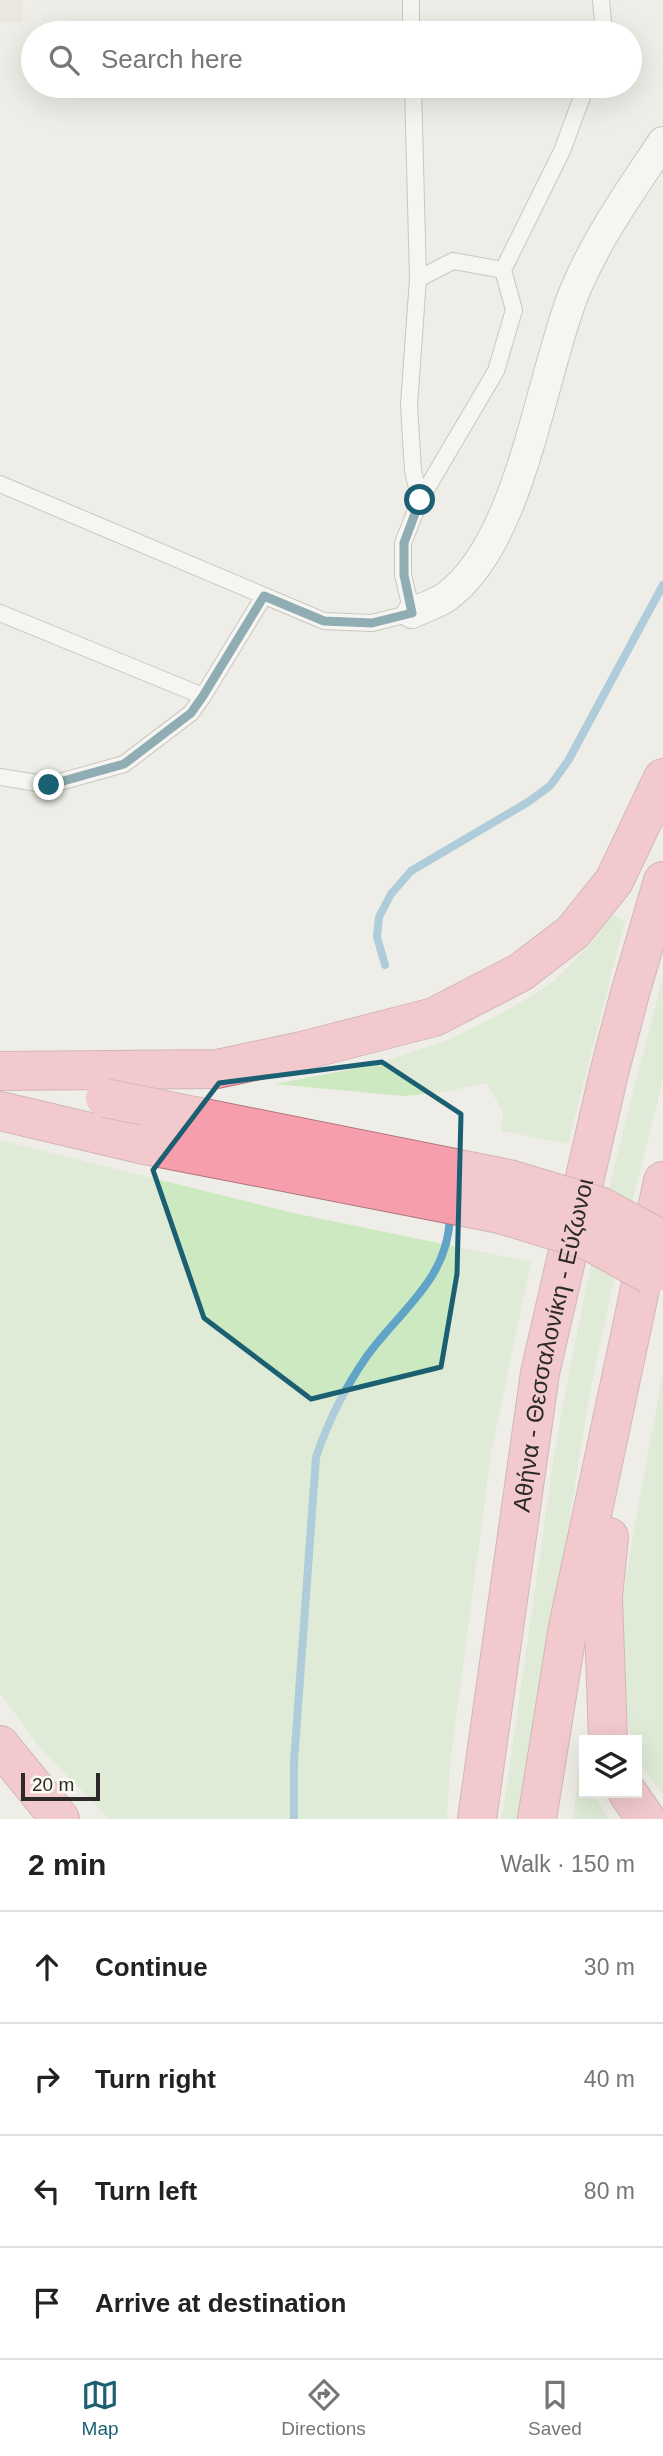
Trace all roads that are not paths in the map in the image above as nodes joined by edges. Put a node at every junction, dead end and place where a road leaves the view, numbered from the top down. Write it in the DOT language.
graph roads {
  1 [pos="411,0"];
  2 [pos="601,0"];
  3 [pos="411,21"];
  4 [pos="603,21"];
  5 [pos="413,98"];
  6 [pos="582,98"];
  7 [pos="663,142"];
  8 [pos="503,270"];
  9 [pos="418,279"];
  10 [pos="0,484"];
  11 [pos="420,500"];
  12 [pos="264,596"];
  13 [pos="0,612"];
  14 [pos="412,613"];
  15 [pos="203,696"];
  16 [pos="0,777"];
  17 [pos="663,778"];
  18 [pos="663,881"];
  19 [pos="0,1071"];
  20 [pos="0,1111"];
  21 [pos="663,1181"];
  22 [pos="663,1240"];
  23 [pos="663,1283"];
  24 [pos="633,1315"];
  25 [pos="608,1735"];
  26 [pos="0,1745"];
  27 [pos="631,1798"];
  28 [pos="60,1819"];
  29 [pos="477,1819"];
  30 [pos="537,1819"];
  31 [pos="646,1819"];
  1 -- 3 [label="lane"];
  2 -- 4 [label="lane"];
  5 -- 9 [label="lane"];
  6 -- 8 [label="lane"];
  7 -- 14 [label="street"];
  8 -- 9 [label="lane"];
  8 -- 11 [label="lane"];
  9 -- 11 [label="lane"];
  10 -- 12 [label="lane"];
  11 -- 14 [label="lane"];
  12 -- 14 [label="lane"];
  12 -- 15 [label="lane"];
  13 -- 15 [label="lane"];
  15 -- 16 [label="lane"];
  17 -- 19 [label="highway"];
  18 -- 29 [label="highway, Αθήνα - Θεσσαλονίκη - Εύζωνοι"];
  19 -- 22 [label="highway, bridge"];
  20 -- 23 [label="highway, bridge"];
  21 -- 24 [label="highway"];
  24 -- 25 [label="highway"];
  24 -- 30 [label="highway"];
  26 -- 28 [label="highway"];
  27 -- 31 [label="highway"];
}
